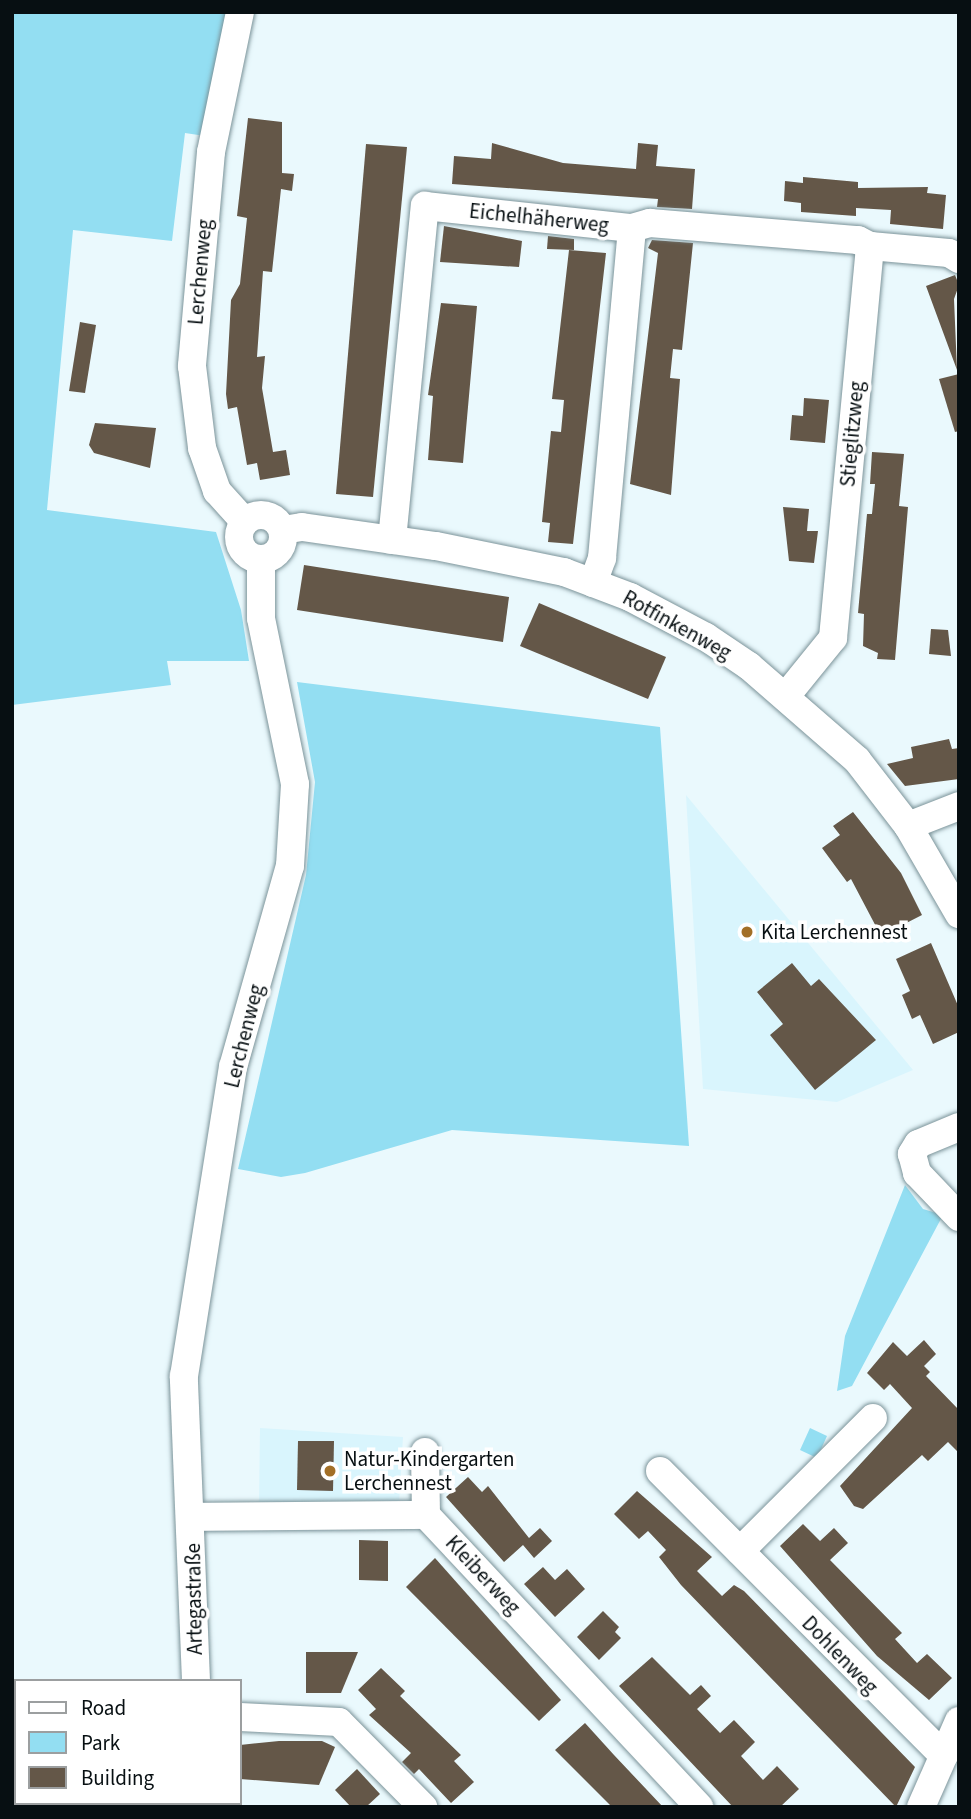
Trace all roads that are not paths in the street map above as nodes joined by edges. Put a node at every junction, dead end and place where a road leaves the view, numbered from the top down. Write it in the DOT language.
graph roads {
  1 [pos="240,12"];
  2 [pos="632,228"];
  3 [pos="870,246"];
  4 [pos="959,259"];
  5 [pos="244,521"];
  6 [pos="283,530"];
  7 [pos="392,540"];
  8 [pos="261,560"];
  9 [pos="593,583"];
  10 [pos="786,696"];
  11 [pos="959,806"];
  12 [pos="908,826"];
  13 [pos="959,914"];
  14 [pos="959,1128"];
  15 [pos="959,1217"];
  16 [pos="873,1418"];
  17 [pos="425,1452"];
  18 [pos="660,1471"];
  19 [pos="426,1515"];
  20 [pos="193,1517"];
  21 [pos="740,1551"];
  22 [pos="195,1679"];
  23 [pos="242,1717"];
  24 [pos="959,1721"];
  25 [pos="944,1756"];
  26 [pos="423,1807"];
  27 [pos="698,1807"];
  28 [pos="921,1807"];
  1 -- 5 [label="street, Lerchenweg"];
  2 -- 3 [label="street"];
  2 -- 7 [label="street, Eichelhäherweg"];
  2 -- 9 [label="street, Eichelhäherweg"];
  3 -- 4 [label="street"];
  3 -- 10 [label="street, Stieglitzweg"];
  5 -- 6 [label="street"];
  5 -- 8 [label="street"];
  6 -- 7 [label="street, Rotfinkenweg"];
  6 -- 8 [label="street"];
  7 -- 9 [label="street, Rotfinkenweg"];
  8 -- 20 [label="street, Lerchenweg"];
  9 -- 10 [label="street, Rotfinkenweg"];
  10 -- 12 [label="street, Rotfinkenweg"];
  11 -- 12 [label="street"];
  12 -- 13 [label="street, Rotfinkenweg"];
  14 -- 15 [label="street"];
  16 -- 21 [label="street"];
  17 -- 19 [label="street"];
  18 -- 21 [label="street, Dohlenweg"];
  19 -- 20 [label="street"];
  19 -- 27 [label="street, Kleiberweg"];
  20 -- 22 [label="street, Artegastraße"];
  21 -- 25 [label="street, Dohlenweg"];
  23 -- 26 [label="street"];
  24 -- 25 [label="street"];
  25 -- 28 [label="street"];
}
